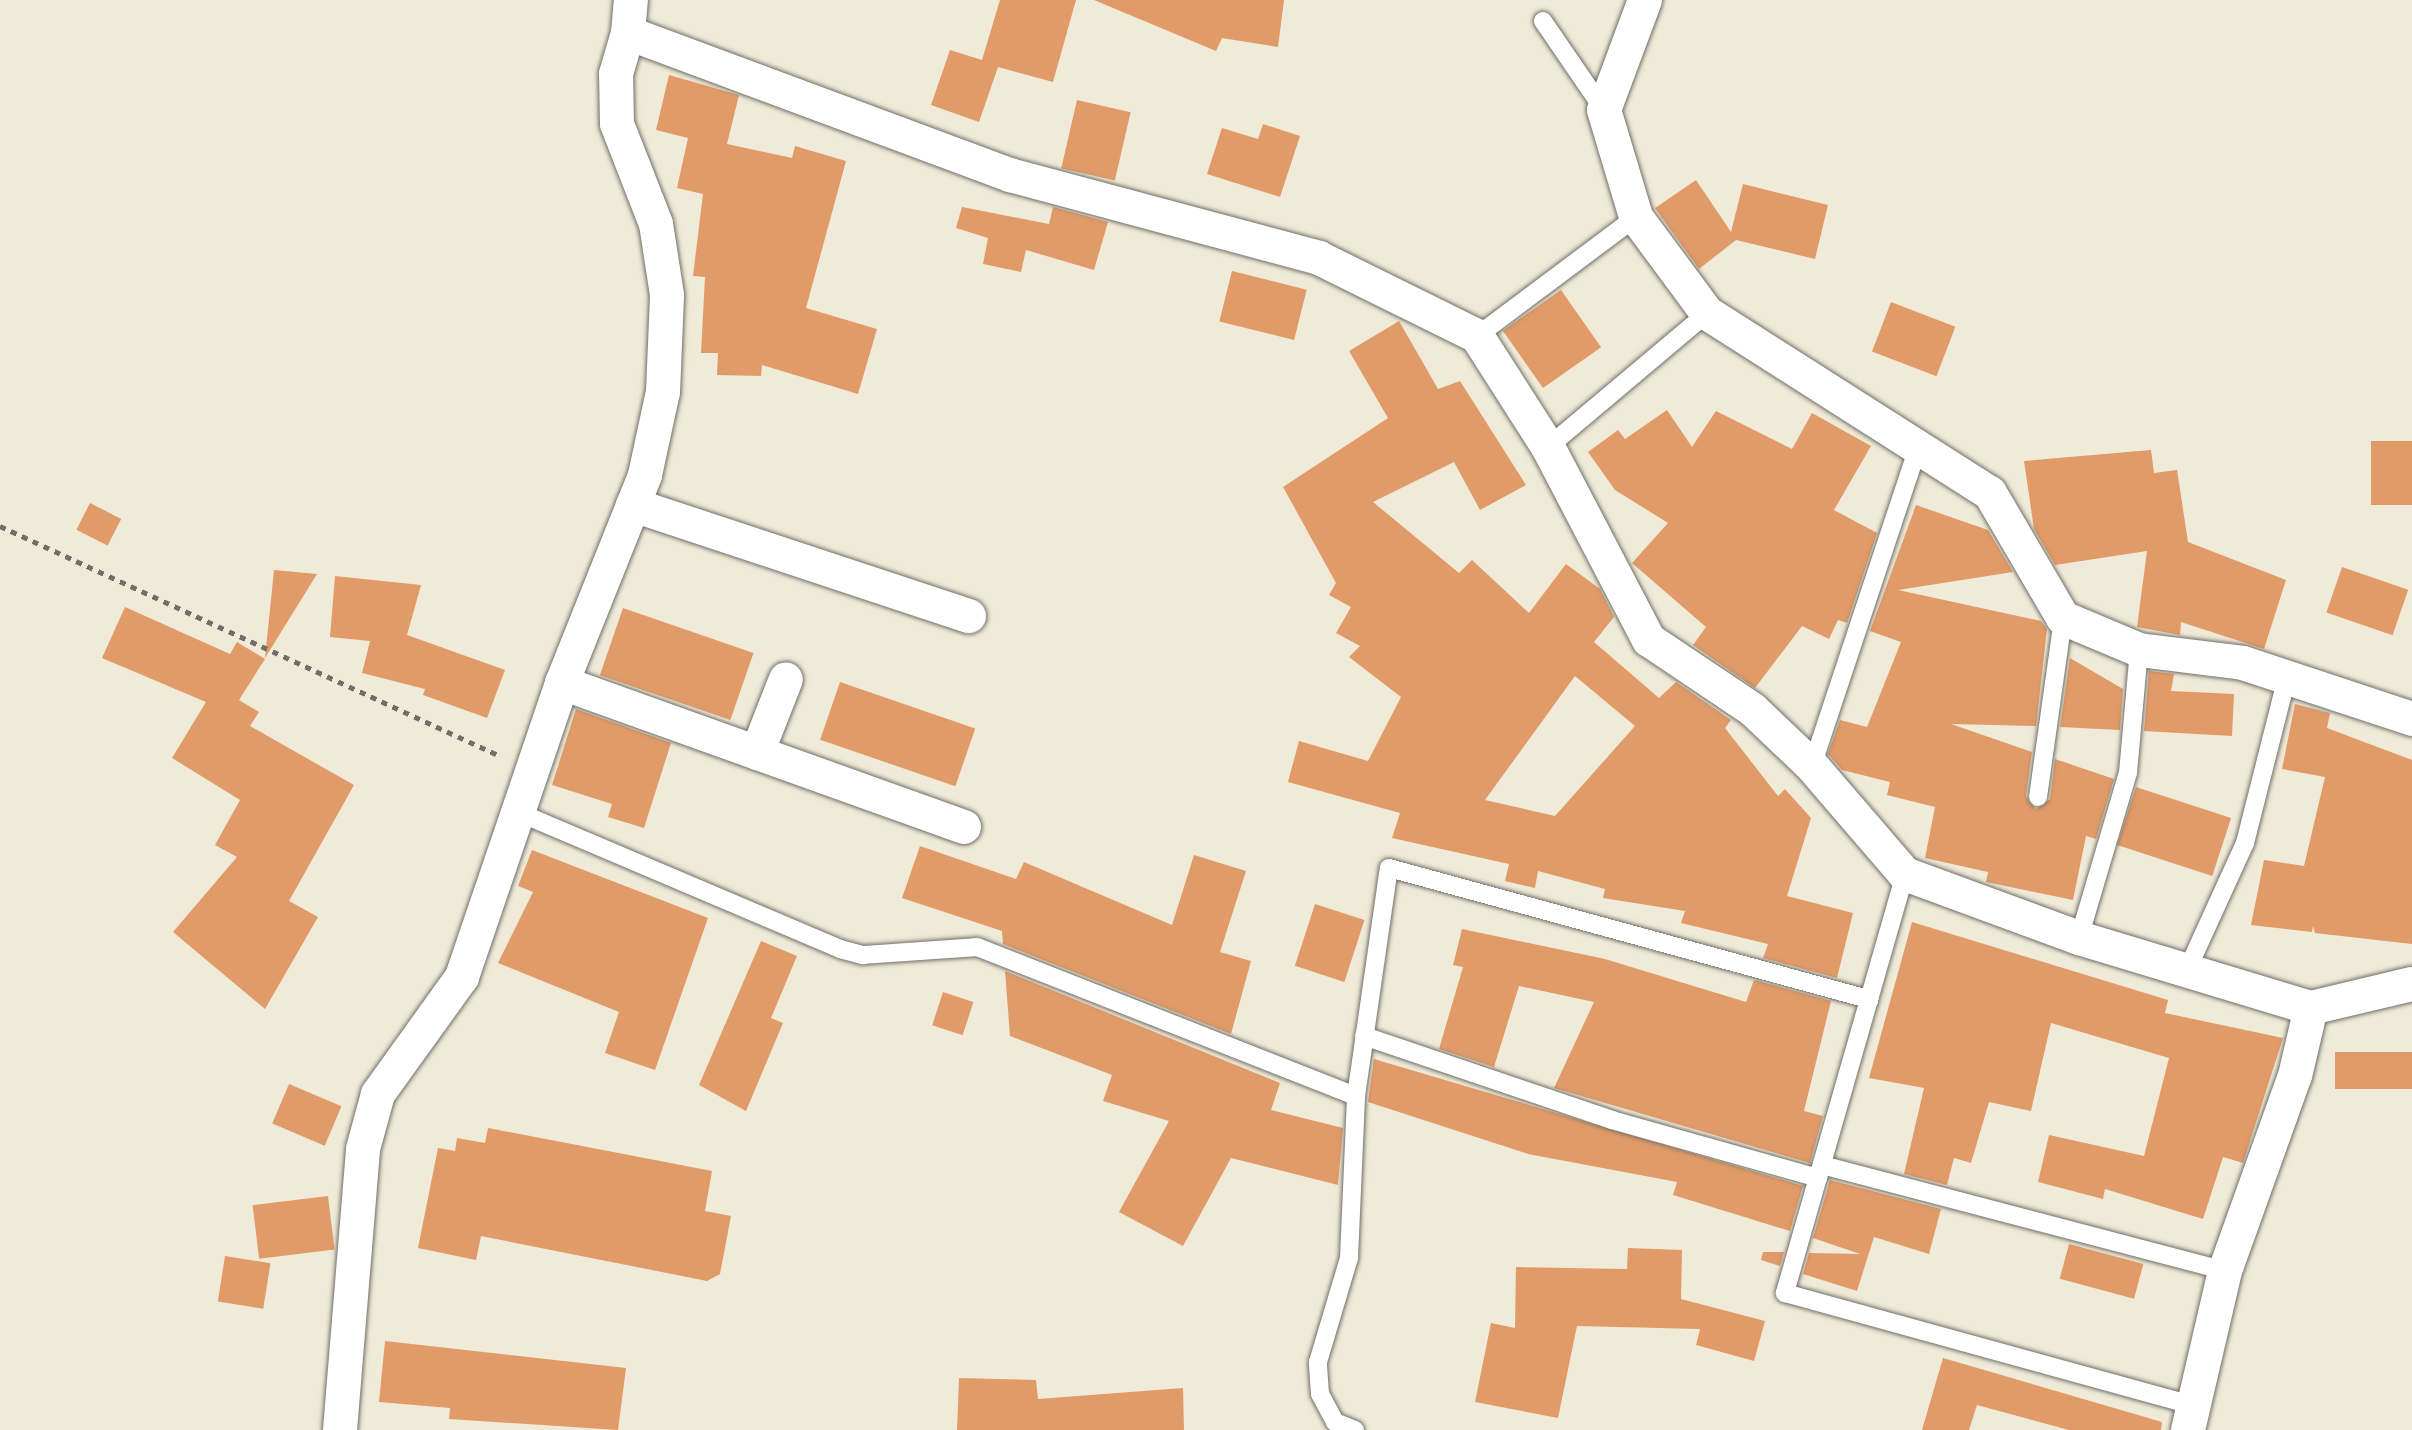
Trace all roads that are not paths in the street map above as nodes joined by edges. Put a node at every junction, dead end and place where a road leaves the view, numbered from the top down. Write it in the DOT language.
graph roads {
  1 [pos="1645,0"];
  2 [pos="629,17"];
  3 [pos="1543,21"];
  4 [pos="1604,110"];
  5 [pos="1636,217"];
  6 [pos="1707,313"];
  7 [pos="1477,336"];
  8 [pos="1548,447"];
  9 [pos="1918,448"];
  10 [pos="633,505"];
  11 [pos="969,616"];
  12 [pos="2063,618"];
  13 [pos="2139,650"];
  14 [pos="2287,677"];
  15 [pos="786,679"];
  16 [pos="562,683"];
  17 [pos="2412,719"];
  18 [pos="757,753"];
  19 [pos="1812,766"];
  20 [pos="2038,797"];
  21 [pos="520,813"];
  22 [pos="964,827"];
  23 [pos="1905,874"];
  24 [pos="2079,938"];
  25 [pos="2188,968"];
  26 [pos="2412,984"];
  27 [pos="1869,999"];
  28 [pos="2311,1008"];
  29 [pos="1364,1036"];
  30 [pos="1356,1096"];
  31 [pos="1820,1171"];
  32 [pos="2225,1271"];
  33 [pos="2191,1418"];
  34 [pos="340,1430"];
  35 [pos="1355,1430"];
  1 -- 4 [label="street"];
  2 -- 7 [label="street"];
  2 -- 10 [label="street"];
  3 -- 4 [label="lane"];
  4 -- 5 [label="street"];
  5 -- 6 [label="street"];
  5 -- 7 [label="lane"];
  6 -- 8 [label="lane"];
  6 -- 9 [label="street"];
  7 -- 8 [label="street"];
  8 -- 19 [label="street"];
  9 -- 12 [label="street"];
  9 -- 19 [label="lane"];
  10 -- 11 [label="street"];
  10 -- 16 [label="street"];
  12 -- 13 [label="street"];
  12 -- 20 [label="lane"];
  13 -- 14 [label="street"];
  13 -- 24 [label="lane"];
  14 -- 17 [label="street"];
  14 -- 25 [label="lane"];
  15 -- 18 [label="street"];
  16 -- 18 [label="street"];
  16 -- 21 [label="street"];
  18 -- 22 [label="street"];
  19 -- 23 [label="street"];
  21 -- 30 [label="lane"];
  21 -- 34 [label="street"];
  23 -- 24 [label="street"];
  23 -- 27 [label="lane"];
  24 -- 25 [label="street"];
  25 -- 28 [label="street"];
  26 -- 28 [label="street"];
  27 -- 29 [label="lane"];
  27 -- 31 [label="lane"];
  28 -- 32 [label="street"];
  29 -- 30 [label="lane"];
  29 -- 31 [label="lane"];
  30 -- 35 [label="lane"];
  31 -- 32 [label="lane"];
  31 -- 33 [label="lane"];
  32 -- 33 [label="street"];
}
